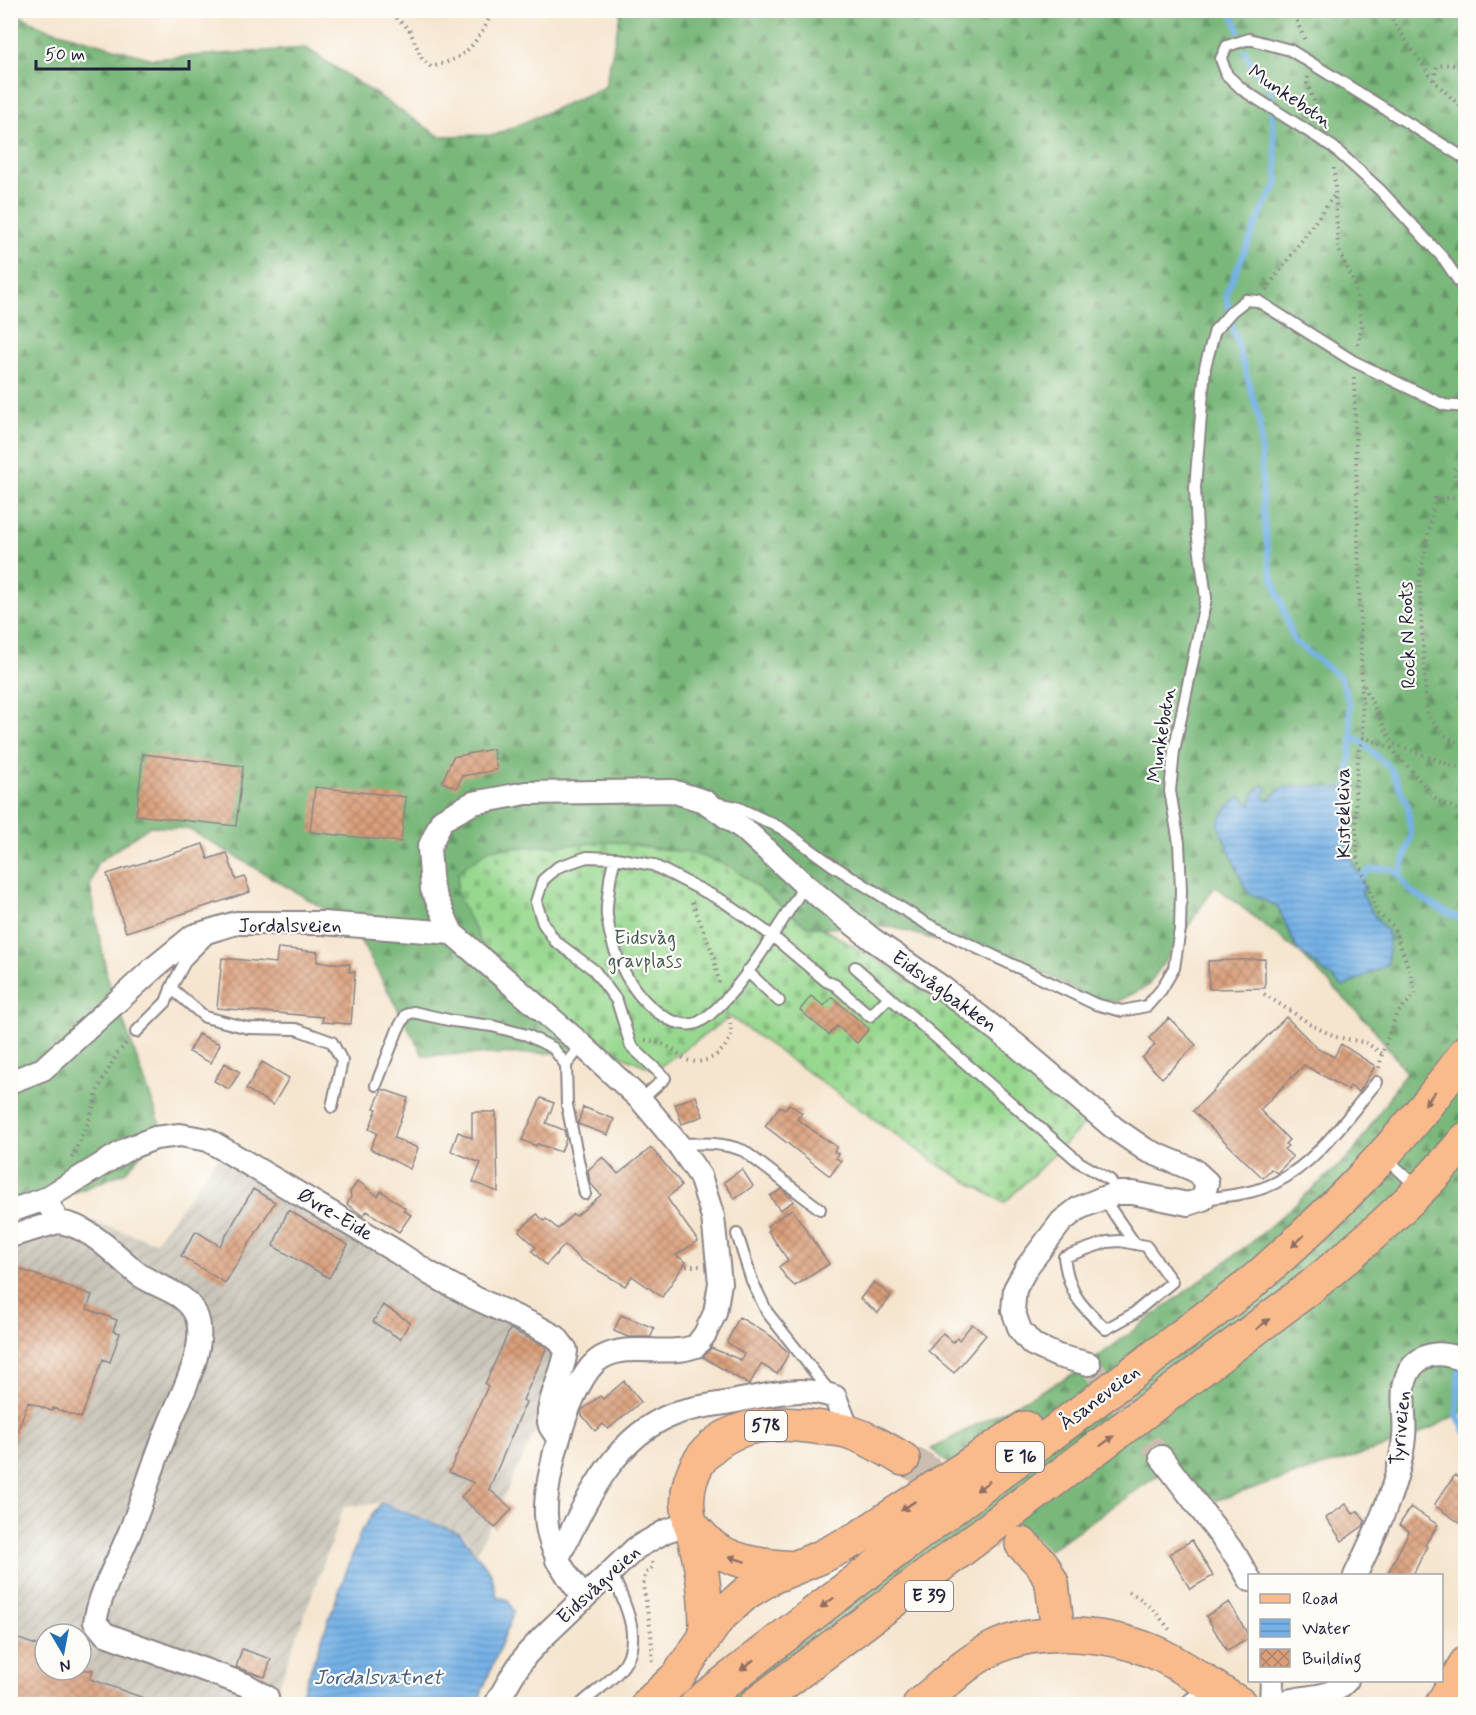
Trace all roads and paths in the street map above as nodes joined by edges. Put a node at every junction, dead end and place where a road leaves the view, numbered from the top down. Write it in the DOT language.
graph roads {
  1 [pos="387,10"];
  2 [pos="494,10"];
  3 [pos="1385,10"];
  4 [pos="1466,72"];
  5 [pos="1434,81"];
  6 [pos="1466,111"];
  7 [pos="1466,159"];
  8 [pos="1336,194"];
  9 [pos="1466,292"];
  10 [pos="1258,301"];
  11 [pos="1466,407"];
  12 [pos="1466,463"];
  13 [pos="1465,496"];
  14 [pos="1466,629"];
  15 [pos="1466,636"];
  16 [pos="1362,682"];
  17 [pos="1466,747"];
  18 [pos="1466,765"];
  19 [pos="704,801"];
  20 [pos="1466,813"];
  21 [pos="616,858"];
  22 [pos="682,880"];
  23 [pos="805,885"];
  24 [pos="218,929"];
  25 [pos="452,933"];
  26 [pos="771,935"];
  27 [pos="855,968"];
  28 [pos="747,971"];
  29 [pos="171,988"];
  30 [pos="1264,994"];
  31 [pos="889,998"];
  32 [pos="779,1001"];
  33 [pos="723,1002"];
  34 [pos="136,1032"];
  35 [pos="582,1045"];
  36 [pos="631,1046"];
  37 [pos="1466,1052"];
  38 [pos="1382,1054"];
  39 [pos="566,1065"];
  40 [pos="10,1082"];
  41 [pos="1377,1082"];
  42 [pos="376,1085"];
  43 [pos="641,1100"];
  44 [pos="332,1107"];
  45 [pos="1466,1139"];
  46 [pos="678,1144"];
  47 [pos="1383,1155"];
  48 [pos="68,1185"];
  49 [pos="1420,1190"];
  50 [pos="585,1194"];
  51 [pos="1110,1196"];
  52 [pos="45,1199"];
  53 [pos="1203,1199"];
  54 [pos="820,1209"];
  55 [pos="10,1210"];
  56 [pos="58,1222"];
  57 [pos="737,1234"];
  58 [pos="10,1236"];
  59 [pos="1135,1244"];
  60 [pos="1248,1286"];
  61 [pos="1457,1358"];
  62 [pos="1089,1364"];
  63 [pos="835,1397"];
  64 [pos="849,1432"];
  65 [pos="558,1438"];
  66 [pos="1161,1457"];
  67 [pos="903,1459"];
  68 [pos="1060,1476"];
  69 [pos="690,1523"];
  70 [pos="1022,1544"];
  71 [pos="557,1560"];
  72 [pos="795,1568"];
  73 [pos="612,1573"];
  74 [pos="1355,1574"];
  75 [pos="1248,1576"];
  76 [pos="584,1597"];
  77 [pos="706,1633"];
  78 [pos="1058,1633"];
  79 [pos="1466,1663"];
  80 [pos="1272,1682"];
  81 [pos="1345,1682"];
  82 [pos="1216,1699"];
  83 [pos="268,1704"];
  84 [pos="496,1704"];
  85 [pos="581,1704"];
  86 [pos="648,1704"];
  87 [pos="697,1704"];
  88 [pos="756,1704"];
  89 [pos="786,1704"];
  90 [pos="920,1704"];
  91 [pos="1271,1704"];
  92 [pos="1279,1704"];
  93 [pos="1442,1704"];
  1 -- 2 [label="path"];
  3 -- 5 [label="path"];
  4 -- 5 [label="path"];
  5 -- 6 [label="path"];
  7 -- 9 [label="lane, Munkebotn"];
  8 -- 10 [label="path"];
  10 -- 11 [label="lane"];
  10 -- 19 [label="lane, Munkebotn"];
  12 -- 13 [label="path"];
  13 -- 17 [label="path, Rock N Roots"];
  14 -- 15 [label="path"];
  16 -- 18 [label="path"];
  19 -- 23 [label="street, Eidsvågbakken"];
  19 -- 25 [label="street, Eidsvågbakken"];
  20 -- 38 [label="path, Kistekleiva"];
  21 -- 22 [label="lane"];
  21 -- 33 [label="lane"];
  21 -- 36 [label="lane"];
  22 -- 26 [label="lane"];
  22 -- 33 [label="path"];
  23 -- 26 [label="lane"];
  23 -- 53 [label="street, Eidsvågbakken"];
  24 -- 25 [label="street, Jordalsveien"];
  24 -- 29 [label="lane"];
  24 -- 40 [label="street, Jordalsveien"];
  25 -- 35 [label="street"];
  26 -- 28 [label="lane"];
  26 -- 31 [label="lane"];
  27 -- 31 [label="lane"];
  28 -- 32 [label="lane"];
  28 -- 33 [label="lane"];
  29 -- 34 [label="lane"];
  29 -- 44 [label="lane"];
  30 -- 38 [label="path"];
  31 -- 51 [label="lane"];
  33 -- 36 [label="path"];
  34 -- 48 [label="path"];
  35 -- 39 [label="lane"];
  35 -- 43 [label="street"];
  36 -- 43 [label="lane"];
  37 -- 47 [label="main road, Åsaneveien / E 16, one-way"];
  38 -- 41 [label="path, Kistekleiva"];
  39 -- 42 [label="lane"];
  39 -- 50 [label="lane"];
  41 -- 53 [label="lane"];
  43 -- 46 [label="street"];
  45 -- 49 [label="main road, Åsaneveien / E 16"];
  46 -- 54 [label="lane"];
  46 -- 65 [label="street"];
  47 -- 49 [label="lane"];
  47 -- 60 [label="main road, Åsaneveien / E 16, one-way"];
  48 -- 52 [label="street, Øvre-Eide"];
  48 -- 65 [label="street, Øvre-Eide"];
  68 -- 49 [label="main road, Åsaneveien / E 16, one-way"];
  51 -- 53 [label="street"];
  51 -- 59 [label="lane"];
  51 -- 62 [label="street"];
  52 -- 55 [label="street, Øvre-Eide"];
  52 -- 56 [label="street"];
  56 -- 58 [label="street"];
  56 -- 83 [label="street"];
  57 -- 63 [label="lane"];
  59 -- 59 [label="lane"];
  60 -- 72 [label="main road, one-way"];
  60 -- 87 [label="main road, Åsaneveien / E 16, one-way"];
  61 -- 74 [label="street, Tyriveien"];
  63 -- 64 [label="street"];
  63 -- 71 [label="street"];
  64 -- 67 [label="main road, 578"];
  64 -- 69 [label="main road, 578"];
  65 -- 71 [label="street"];
  66 -- 75 [label="street"];
  68 -- 88 [label="main road, Åsaneveien / E 16"];
  68 -- 89 [label="main road, E 39"];
  72 -- 69 [label="main road, one-way"];
  69 -- 73 [label="street, Eidsvågveien"];
  69 -- 77 [label="main road"];
  70 -- 78 [label="main road"];
  71 -- 76 [label="street"];
  72 -- 77 [label="main road"];
  73 -- 76 [label="street, Eidsvågveien"];
  73 -- 85 [label="lane"];
  76 -- 84 [label="street, Eidsvågveien"];
  77 -- 86 [label="main road"];
  78 -- 82 [label="main road"];
  78 -- 90 [label="main road"];
  79 -- 93 [label="main road"];
  80 -- 91 [label="street"];
  81 -- 92 [label="street"];
}
